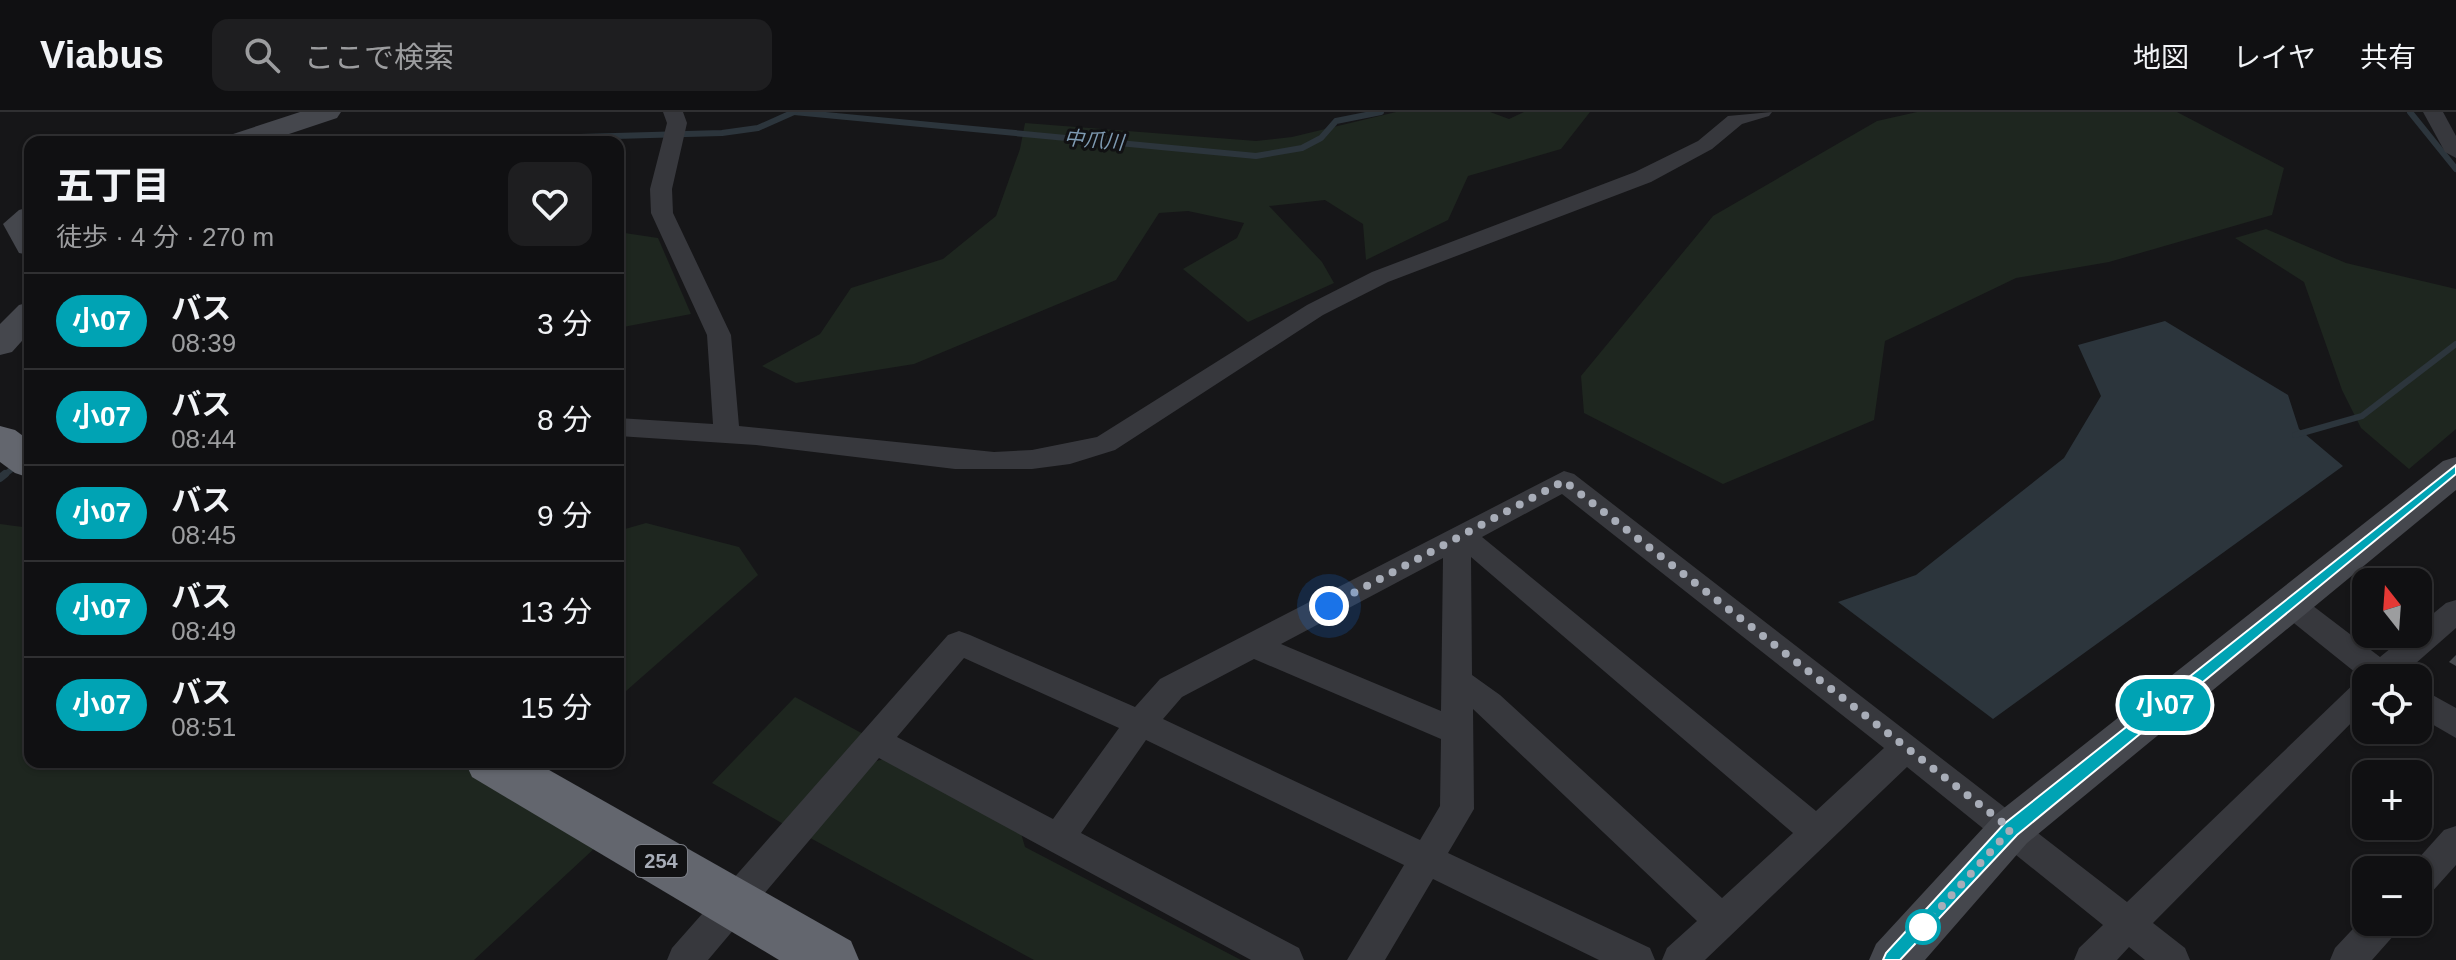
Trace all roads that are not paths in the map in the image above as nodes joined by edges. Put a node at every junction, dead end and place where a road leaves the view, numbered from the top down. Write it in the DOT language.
graph roads {
  1 [pos="327,112"];
  2 [pos="673,112"];
  3 [pos="1762,112"];
  4 [pos="2433,112"];
  5 [pos="1728,116"];
  6 [pos="255,136"];
  7 [pos="2456,152"];
  8 [pos="24,318"];
  9 [pos="0,344"];
  10 [pos="624,427"];
  11 [pos="727,432"];
  12 [pos="0,440"];
  13 [pos="24,458"];
  14 [pos="2456,470"];
  15 [pos="1457,539"];
  16 [pos="2290,604"];
  17 [pos="2456,611"];
  18 [pos="1252,645"];
  19 [pos="2358,664"];
  20 [pos="2395,664"];
  21 [pos="1455,679"];
  22 [pos="2352,703"];
  23 [pos="2432,709"];
  24 [pos="1140,723"];
  25 [pos="2456,725"];
  26 [pos="1458,732"];
  27 [pos="874,740"];
  28 [pos="1906,748"];
  29 [pos="500,768"];
  30 [pos="2011,829"];
  31 [pos="1816,832"];
  32 [pos="1059,837"];
  33 [pos="2456,841"];
  34 [pos="1425,857"];
  35 [pos="2432,868"];
  36 [pos="734,902"];
  37 [pos="1720,919"];
  38 [pos="2125,924"];
  39 [pos="2370,936"];
  40 [pos="685,960"];
  41 [pos="831,960"];
  42 [pos="1286,960"];
  43 [pos="1365,960"];
  44 [pos="1637,960"];
  45 [pos="1680,960"];
  46 [pos="1893,960"];
  47 [pos="2092,960"];
  48 [pos="2172,960"];
  49 [pos="2348,960"];
  1 -- 6 [label="street"];
  2 -- 11 [label="street"];
  3 -- 5 [label="street"];
  4 -- 7 [label="street"];
  5 -- 11 [label="street"];
  8 -- 9 [label="street"];
  10 -- 11 [label="street"];
  12 -- 13 [label="highway"];
  14 -- 16 [label="street"];
  15 -- 18 [label="street"];
  15 -- 21 [label="street"];
  15 -- 28 [label="street"];
  15 -- 31 [label="street"];
  16 -- 19 [label="street"];
  16 -- 30 [label="street"];
  17 -- 20 [label="street"];
  18 -- 24 [label="street"];
  18 -- 26 [label="street"];
  21 -- 26 [label="street"];
  21 -- 37 [label="street"];
  22 -- 38 [label="street"];
  23 -- 25 [label="street"];
  24 -- 27 [label="street"];
  24 -- 32 [label="street"];
  24 -- 34 [label="street"];
  26 -- 34 [label="street"];
  27 -- 32 [label="street"];
  27 -- 36 [label="street"];
  28 -- 30 [label="street"];
  28 -- 31 [label="street"];
  29 -- 36 [label="highway, 254"];
  30 -- 38 [label="street"];
  30 -- 46 [label="street"];
  31 -- 37 [label="street"];
  32 -- 42 [label="street"];
  33 -- 35 [label="street"];
  34 -- 43 [label="street"];
  34 -- 44 [label="street"];
  36 -- 40 [label="street"];
  36 -- 41 [label="highway, 254"];
  37 -- 45 [label="street"];
  38 -- 47 [label="street"];
  38 -- 48 [label="street"];
  39 -- 49 [label="street"];
}
